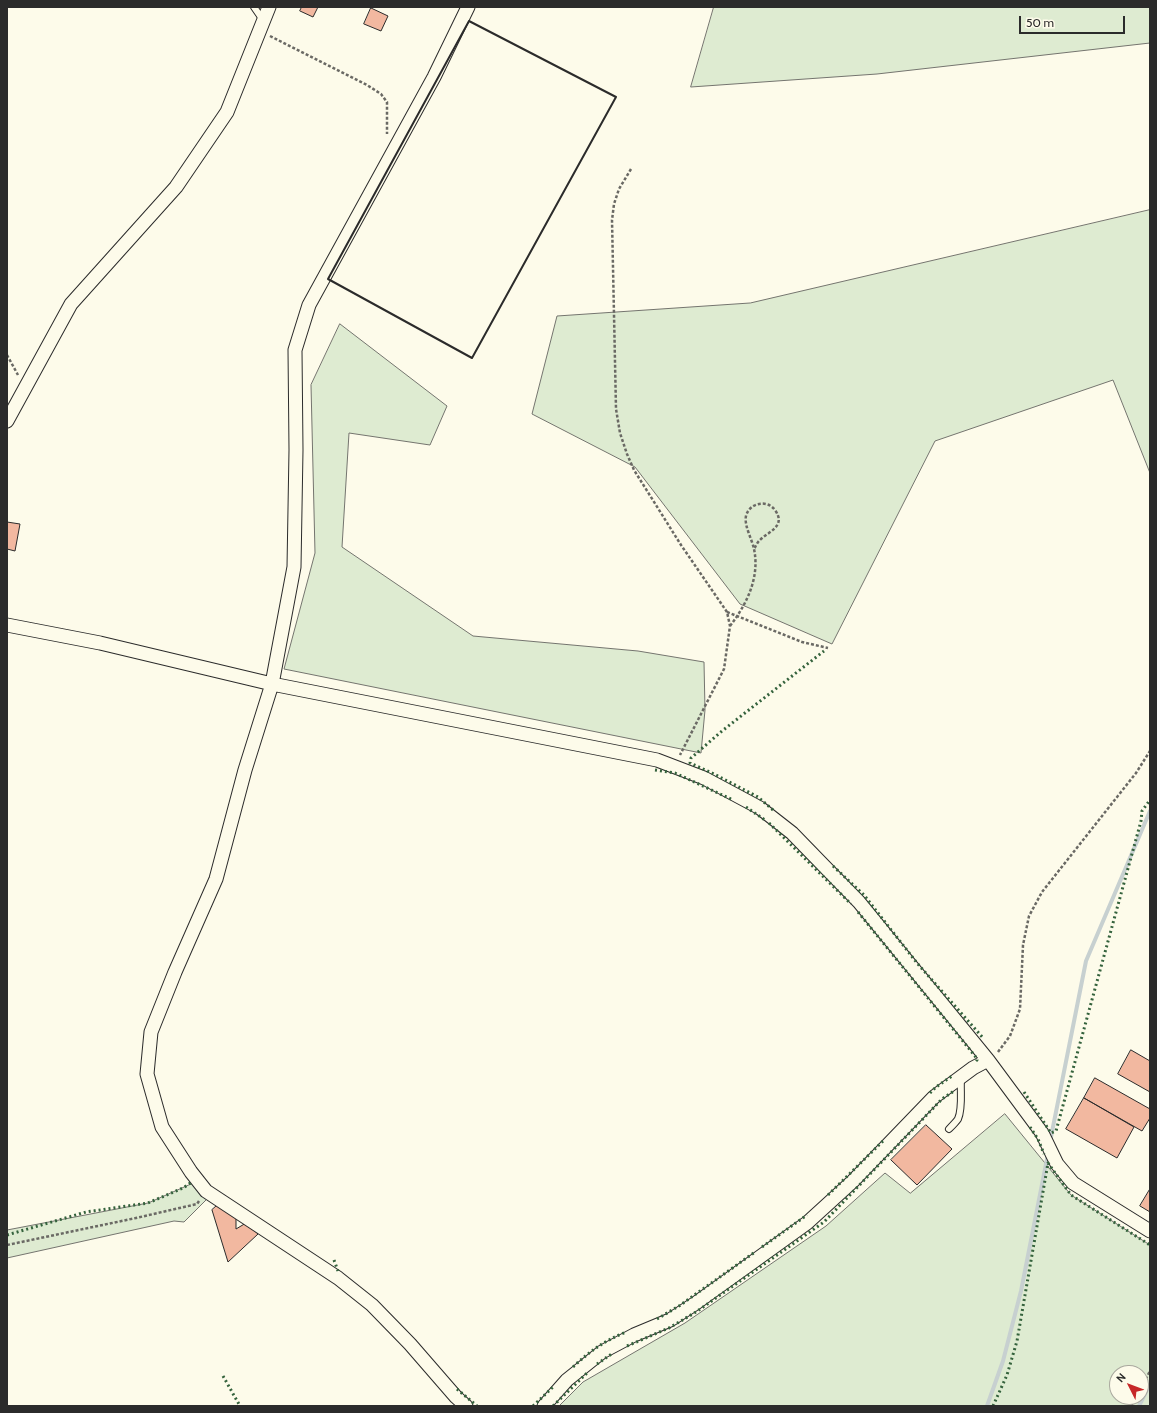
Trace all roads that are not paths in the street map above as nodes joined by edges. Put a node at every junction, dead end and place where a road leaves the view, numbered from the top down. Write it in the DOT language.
graph roads {
  1 [pos="254,7"];
  2 [pos="269,7"];
  3 [pos="468,7"];
  4 [pos="261,26"];
  5 [pos="7,421"];
  6 [pos="7,625"];
  7 [pos="272,684"];
  8 [pos="988,1060"];
  9 [pos="961,1077"];
  10 [pos="950,1129"];
  11 [pos="1150,1232"];
  12 [pos="466,1406"];
  13 [pos="544,1406"];
  1 -- 4 [label="lane"];
  2 -- 4 [label="street"];
  3 -- 7 [label="street"];
  4 -- 5 [label="street"];
  6 -- 7 [label="street"];
  7 -- 8 [label="street"];
  7 -- 12 [label="street"];
  8 -- 9 [label="street"];
  8 -- 11 [label="street"];
  9 -- 10 [label="lane"];
  9 -- 13 [label="street"];
}
